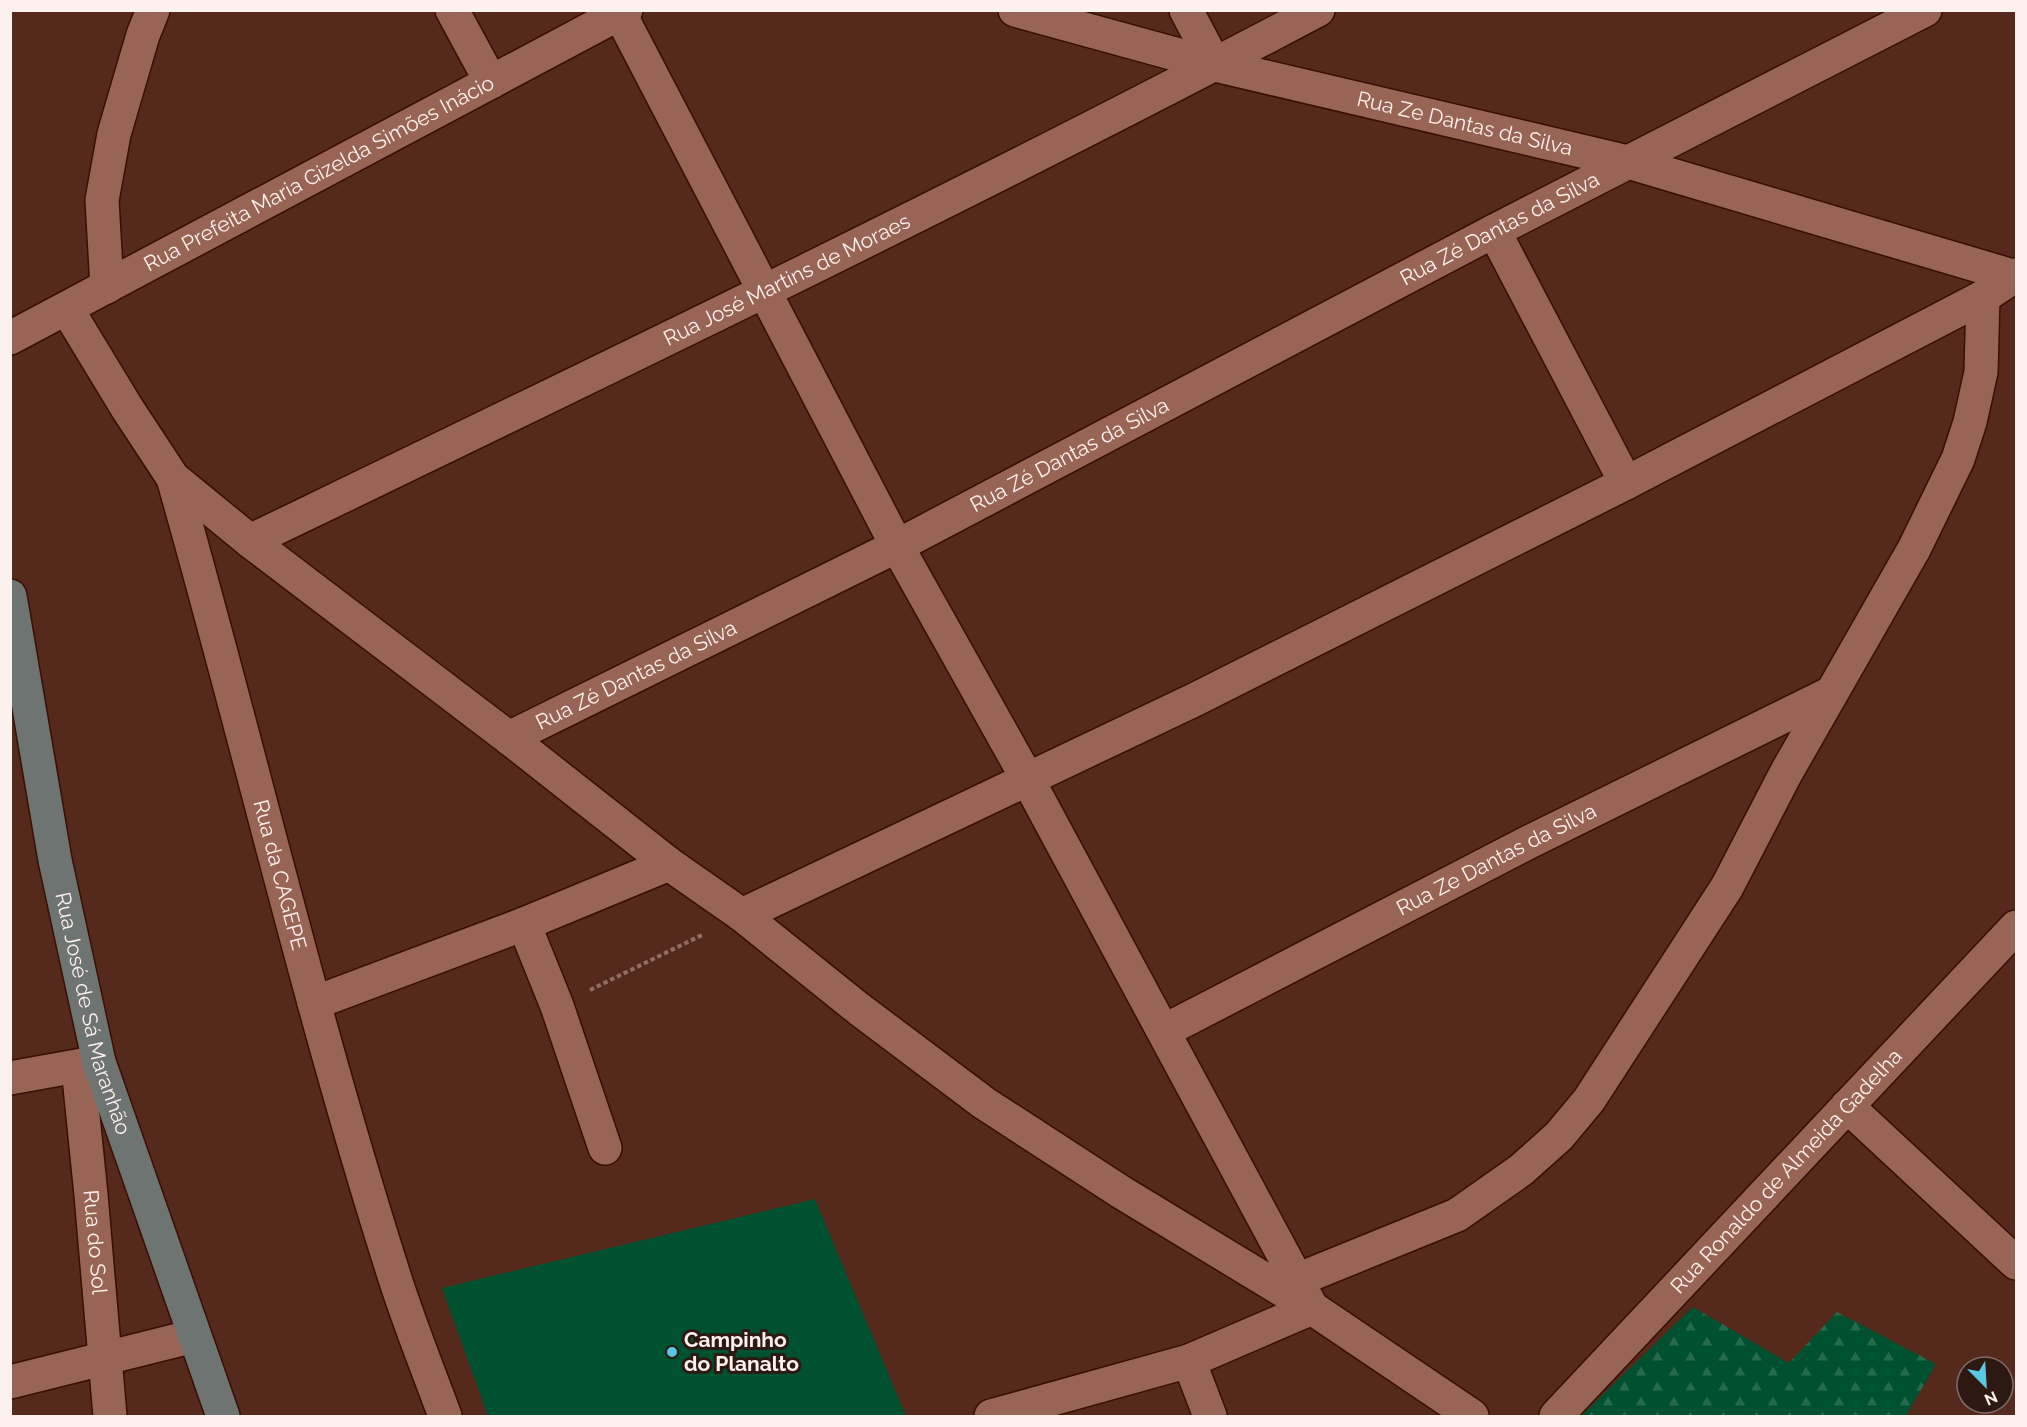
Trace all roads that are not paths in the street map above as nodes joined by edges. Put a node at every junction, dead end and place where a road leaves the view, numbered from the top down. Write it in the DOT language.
graph roads {
  1 [pos="153,10"];
  2 [pos="452,10"];
  3 [pos="1015,10"];
  4 [pos="1186,10"];
  5 [pos="1318,10"];
  6 [pos="1925,10"];
  7 [pos="623,12"];
  8 [pos="1215,65"];
  9 [pos="491,82"];
  10 [pos="1628,162"];
  11 [pos="1494,231"];
  12 [pos="2016,276"];
  13 [pos="107,287"];
  14 [pos="765,292"];
  15 [pos="1983,297"];
  16 [pos="67,309"];
  17 [pos="10,338"];
  18 [pos="173,478"];
  19 [pos="1626,483"];
  20 [pos="250,541"];
  21 [pos="897,546"];
  22 [pos="10,596"];
  23 [pos="17,678"];
  24 [pos="1831,693"];
  25 [pos="509,738"];
  26 [pos="1028,780"];
  27 [pos="669,864"];
  28 [pos="742,915"];
  29 [pos="524,924"];
  30 [pos="2016,927"];
  31 [pos="314,1003"];
  32 [pos="1164,1031"];
  33 [pos="88,1064"];
  34 [pos="10,1078"];
  35 [pos="1847,1106"];
  36 [pos="605,1148"];
  37 [pos="2016,1263"];
  38 [pos="1304,1294"];
  39 [pos="194,1336"];
  40 [pos="104,1357"];
  41 [pos="1189,1361"];
  42 [pos="10,1382"];
  43 [pos="110,1416"];
  44 [pos="223,1416"];
  45 [pos="445,1416"];
  46 [pos="991,1416"];
  47 [pos="1210,1416"];
  48 [pos="1472,1416"];
  49 [pos="1556,1416"];
  1 -- 13 [label="street"];
  2 -- 9 [label="street"];
  3 -- 8 [label="street, Rua Ze Dantas da Silva"];
  4 -- 8 [label="street"];
  5 -- 8 [label="street, Rua José Martins de Moraes"];
  6 -- 10 [label="street, Rua Zé Dantas da Silva"];
  7 -- 9 [label="street, Rua Prefeita Maria Gizelda Simões Inácio"];
  7 -- 14 [label="street"];
  8 -- 10 [label="street, Rua Ze Dantas da Silva"];
  8 -- 14 [label="street, Rua José Martins de Moraes"];
  9 -- 13 [label="street, Rua Prefeita Maria Gizelda Simões Inácio"];
  10 -- 11 [label="street, Rua Zé Dantas da Silva"];
  10 -- 12 [label="street, Rua Ze Dantas da Silva"];
  11 -- 19 [label="street"];
  11 -- 21 [label="street, Rua Zé Dantas da Silva"];
  12 -- 15 [label="street"];
  13 -- 16 [label="street, Rua Prefeita Maria Gizelda Simões Inácio"];
  14 -- 20 [label="street, Rua José Martins de Moraes"];
  14 -- 21 [label="street"];
  15 -- 19 [label="street"];
  15 -- 24 [label="street"];
  16 -- 17 [label="street, Rua Prefeita Maria Gizelda Simões Inácio"];
  16 -- 18 [label="street"];
  18 -- 20 [label="street"];
  18 -- 31 [label="street, Rua da CAGEPE"];
  19 -- 26 [label="street"];
  20 -- 25 [label="street"];
  21 -- 25 [label="street, Rua Zé Dantas da Silva"];
  21 -- 26 [label="street"];
  22 -- 23 [label="street, Rua José de Sá Maranhão"];
  23 -- 33 [label="street, Rua José de Sá Maranhão"];
  24 -- 32 [label="street, Rua Ze Dantas da Silva"];
  24 -- 38 [label="street"];
  25 -- 27 [label="street"];
  26 -- 28 [label="street"];
  26 -- 32 [label="street"];
  27 -- 28 [label="street"];
  27 -- 29 [label="street"];
  28 -- 38 [label="street"];
  29 -- 31 [label="street"];
  29 -- 36 [label="street"];
  30 -- 35 [label="street, Rua Ronaldo de Almeida Gadelha"];
  31 -- 45 [label="street, Rua da CAGEPE"];
  32 -- 38 [label="street"];
  33 -- 34 [label="street"];
  33 -- 39 [label="street, Rua José de Sá Maranhão"];
  33 -- 40 [label="street, Rua do Sol"];
  35 -- 37 [label="street"];
  35 -- 49 [label="street, Rua Ronaldo de Almeida Gadelha"];
  38 -- 41 [label="street"];
  38 -- 48 [label="street"];
  39 -- 40 [label="street"];
  39 -- 44 [label="street, Rua José de Sá Maranhão"];
  40 -- 42 [label="street"];
  40 -- 43 [label="street, Rua do Sol"];
  41 -- 46 [label="street"];
  41 -- 47 [label="street"];
}
